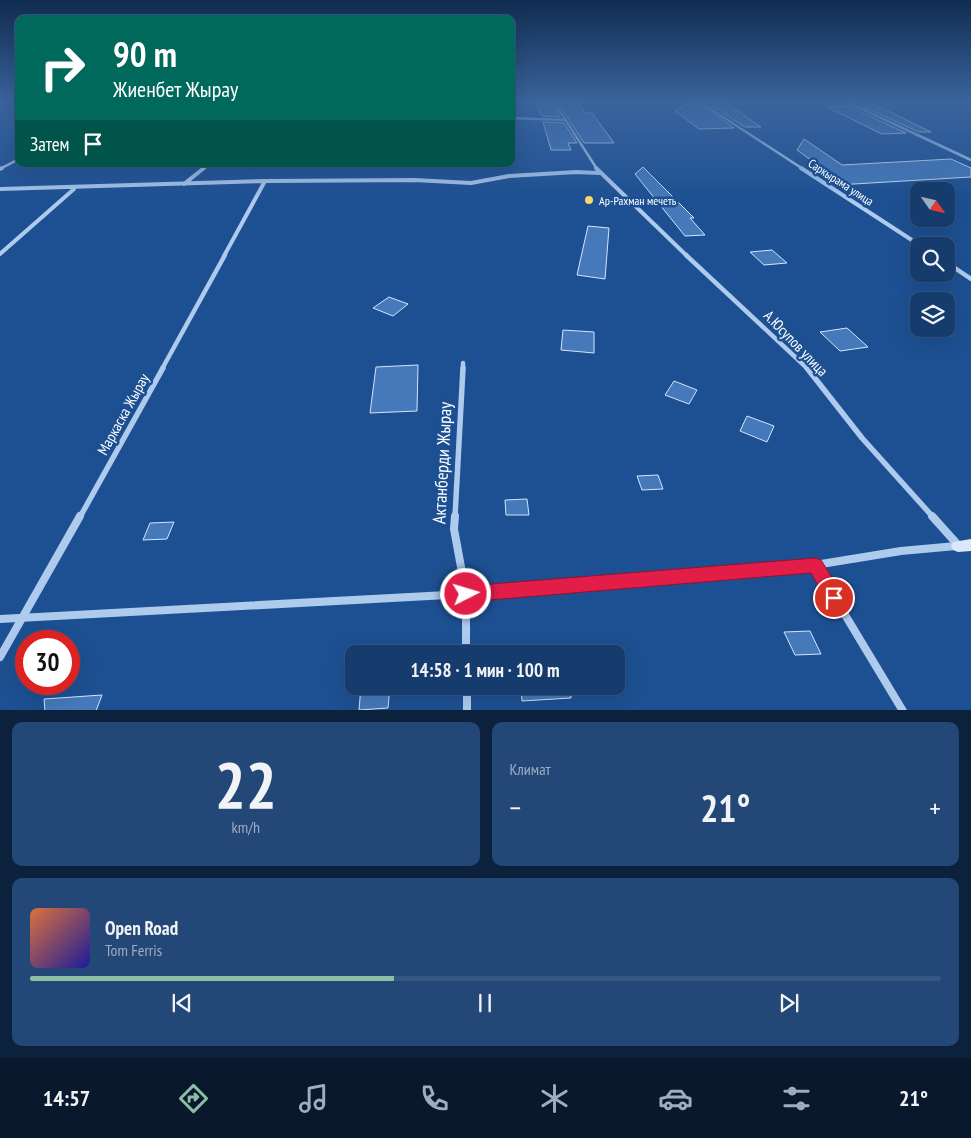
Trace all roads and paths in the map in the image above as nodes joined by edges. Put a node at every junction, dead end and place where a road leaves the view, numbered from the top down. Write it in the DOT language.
graph roads {
  1 [pos="575,135"];
  2 [pos="751,135"];
  3 [pos="918,135"];
  4 [pos="971,160"];
  5 [pos="15,161"];
  6 [pos="205,167"];
  7 [pos="0,169"];
  8 [pos="599,173"];
  9 [pos="265,182"];
  10 [pos="184,184"];
  11 [pos="0,188"];
  12 [pos="75,188"];
  13 [pos="910,239"];
  14 [pos="0,254"];
  15 [pos="955,268"];
  16 [pos="971,278"];
  17 [pos="463,363"];
  18 [pos="965,546"];
  19 [pos="815,565"];
  20 [pos="466,594"];
  21 [pos="23,617"];
  22 [pos="0,619"];
  23 [pos="466,645"];
  24 [pos="0,657"];
  25 [pos="467,695"];
  26 [pos="467,710"];
  27 [pos="903,710"];
  1 -- 8 [label="street, А.Юсупов улица"];
  2 -- 13 [label="street, Саркырама улица"];
  3 -- 4 [label="street"];
  5 -- 7 [label="street"];
  6 -- 10 [label="street"];
  8 -- 9 [label="street"];
  8 -- 18 [label="street, А.Юсупов улица"];
  9 -- 10 [label="street"];
  9 -- 21 [label="street, Маркаска Жырау"];
  10 -- 12 [label="street"];
  11 -- 12 [label="street"];
  12 -- 14 [label="street"];
  15 -- 16 [label="street"];
  17 -- 20 [label="street, Актанберди Жырау"];
  18 -- 19 [label="street"];
  19 -- 20 [label="street"];
  19 -- 27 [label="street"];
  20 -- 21 [label="street"];
  20 -- 23 [label="street, Актанберди Жырау"];
  21 -- 22 [label="street"];
  21 -- 24 [label="street, Маркаска Жырау"];
  25 -- 26 [label="street"];
}
